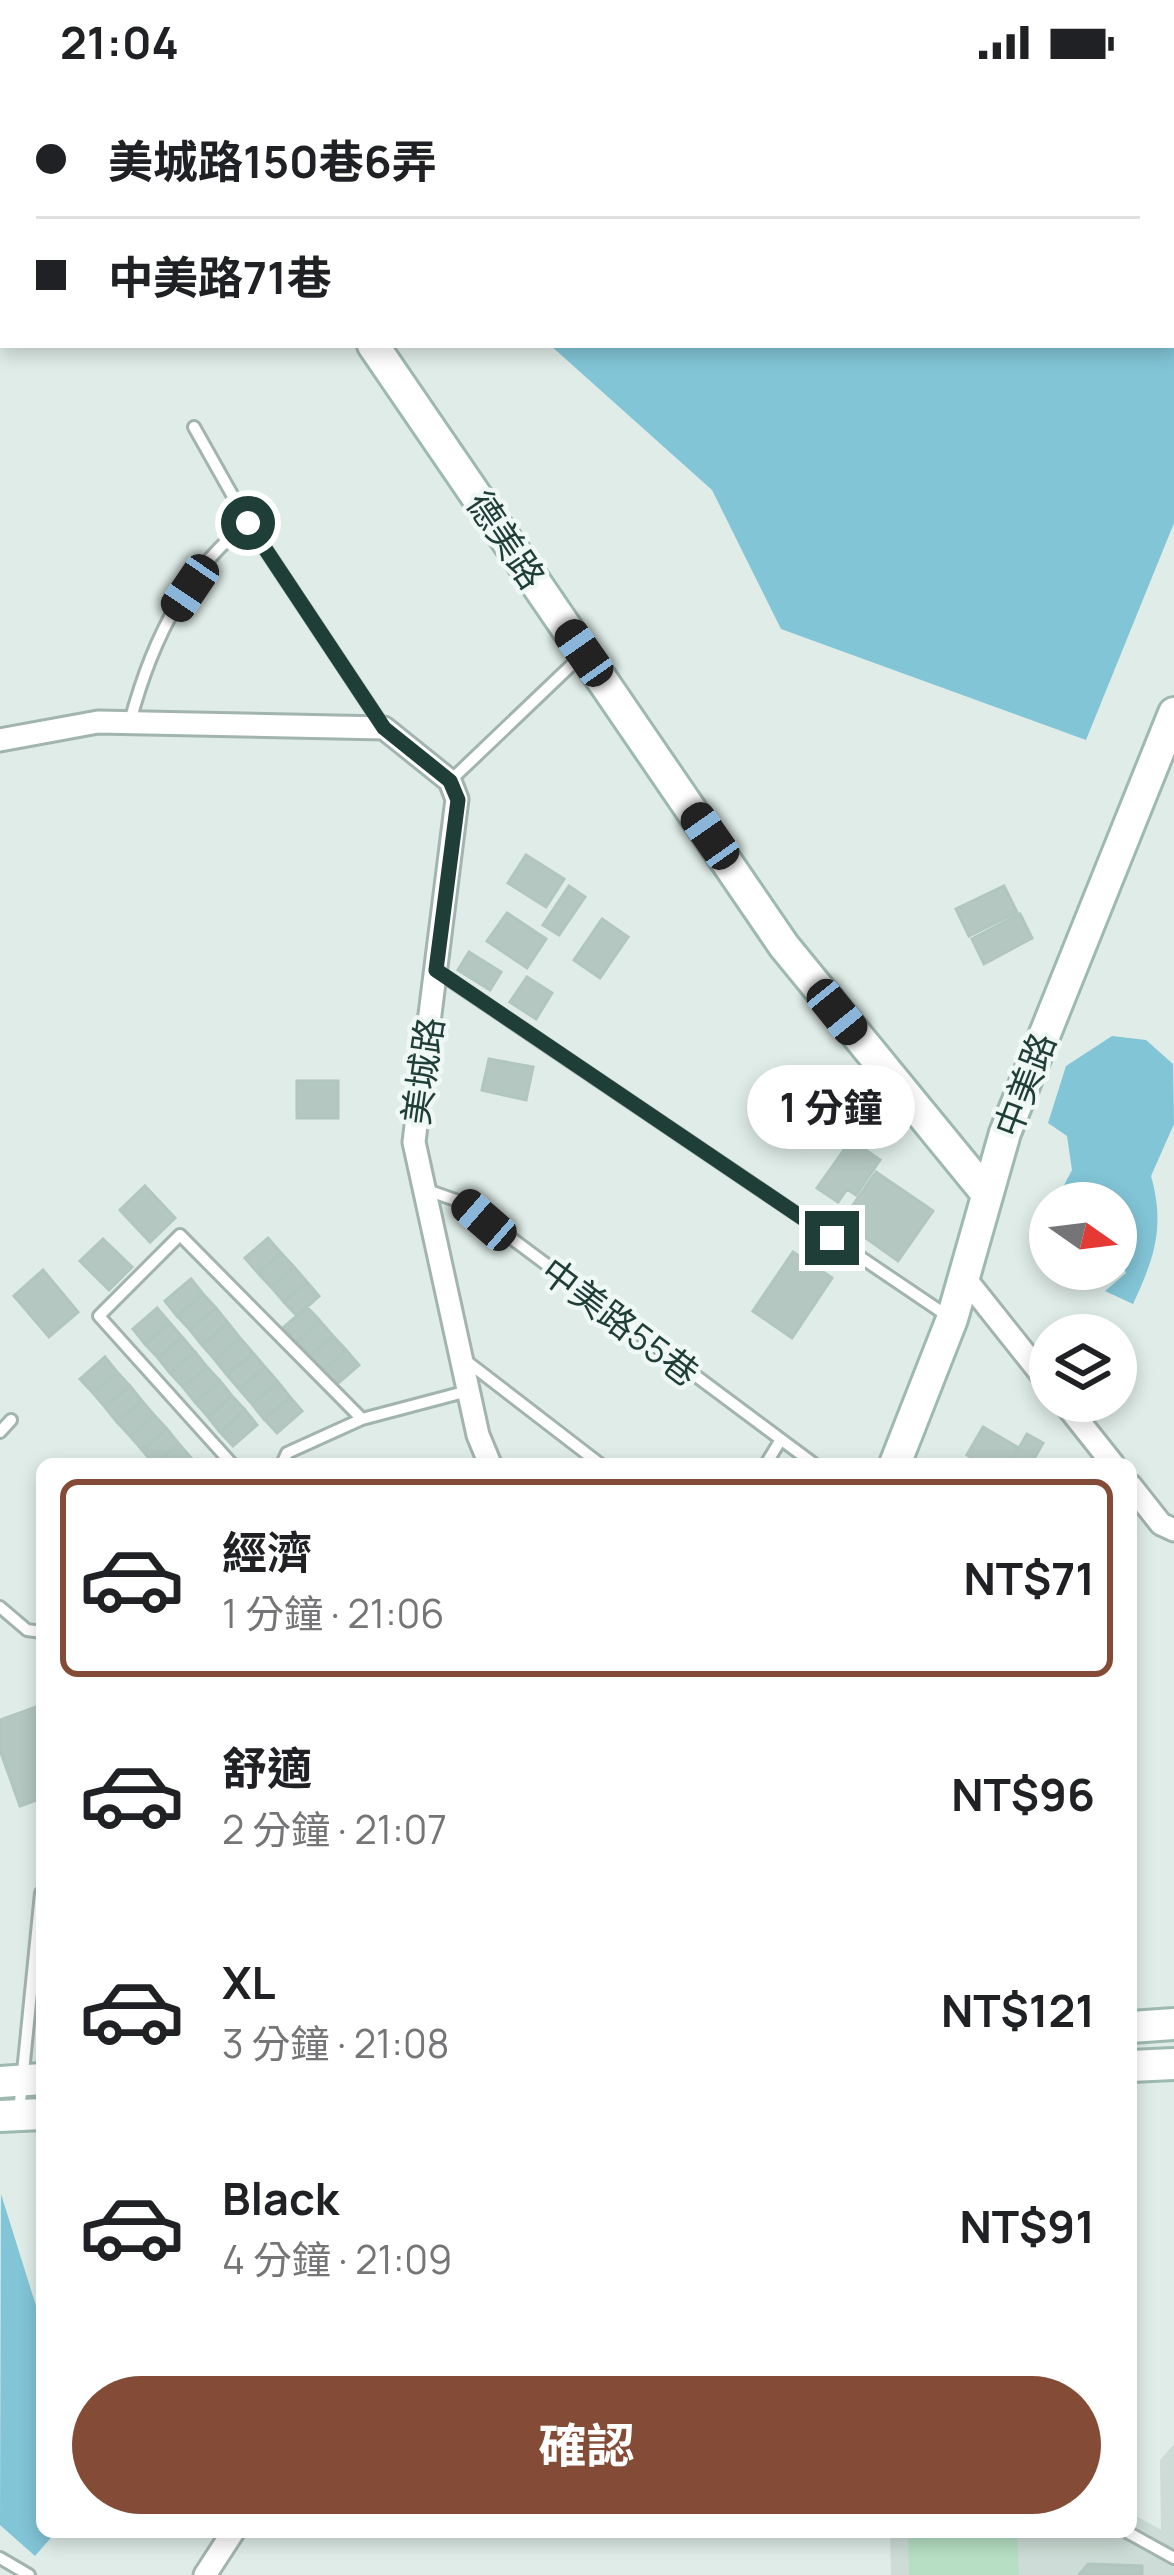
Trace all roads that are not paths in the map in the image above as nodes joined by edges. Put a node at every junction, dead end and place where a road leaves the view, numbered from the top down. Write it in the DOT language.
graph roads {
  1 [pos="375,348"];
  2 [pos="194,427"];
  3 [pos="248,523"];
  4 [pos="584,653"];
  5 [pos="1174,712"];
  6 [pos="130,723"];
  7 [pos="384,728"];
  8 [pos="0,740"];
  9 [pos="450,781"];
  10 [pos="436,970"];
  11 [pos="424,1189"];
  12 [pos="987,1194"];
  13 [pos="964,1277"];
  14 [pos="952,1319"];
  15 [pos="461,1358"];
  16 [pos="1029,1359"];
  17 [pos="468,1391"];
  18 [pos="362,1419"];
  19 [pos="11,1420"];
  20 [pos="1080,1422"];
  21 [pos="0,1432"];
  22 [pos="780,1441"];
  23 [pos="227,1458"];
  24 [pos="285,1458"];
  25 [pos="488,1458"];
  26 [pos="592,1458"];
  27 [pos="770,1458"];
  28 [pos="805,1458"];
  29 [pos="897,1458"];
  30 [pos="1108,1458"];
  31 [pos="1137,1493"];
  32 [pos="1174,1530"];
  33 [pos="0,1607"];
  34 [pos="36,1631"];
  35 [pos="36,1938"];
  36 [pos="1174,2024"];
  37 [pos="1137,2027"];
  38 [pos="1174,2064"];
  39 [pos="1137,2066"];
  40 [pos="20,2080"];
  41 [pos="20,2115"];
  42 [pos="229,2538"];
  43 [pos="1137,2538"];
  44 [pos="0,2558"];
  45 [pos="1174,2558"];
  46 [pos="29,2575"];
  47 [pos="205,2575"];
  1 -- 4 [label="street, 德美路"];
  2 -- 3 [label="lane"];
  3 -- 6 [label="lane"];
  3 -- 7 [label="lane"];
  4 -- 9 [label="lane"];
  4 -- 12 [label="street, 德美路"];
  5 -- 12 [label="street, 中美路"];
  6 -- 7 [label="street"];
  6 -- 8 [label="street"];
  7 -- 9 [label="street"];
  9 -- 10 [label="street, 美城路"];
  10 -- 11 [label="street, 美城路"];
  10 -- 14 [label="lane"];
  11 -- 15 [label="street, 美城路"];
  11 -- 22 [label="lane, 中美路55巷"];
  12 -- 13 [label="street, 中美路"];
  13 -- 14 [label="street, 中美路"];
  13 -- 16 [label="street"];
  14 -- 29 [label="street, 中美路"];
  15 -- 17 [label="street, 美城路"];
  15 -- 26 [label="lane"];
  17 -- 18 [label="lane"];
  17 -- 25 [label="street, 美城路"];
  18 -- 23 [label="lane"];
  18 -- 24 [label="lane"];
  19 -- 21 [label="lane"];
  20 -- 30 [label="street"];
  22 -- 27 [label="lane"];
  22 -- 28 [label="lane, 中美路55巷"];
  31 -- 32 [label="street"];
  33 -- 34 [label="lane"];
  35 -- 40 [label="lane"];
  36 -- 37 [label="street"];
  38 -- 39 [label="street"];
  40 -- 41 [label="lane"];
  42 -- 47 [label="street"];
  43 -- 45 [label="lane"];
  44 -- 46 [label="lane"];
}
